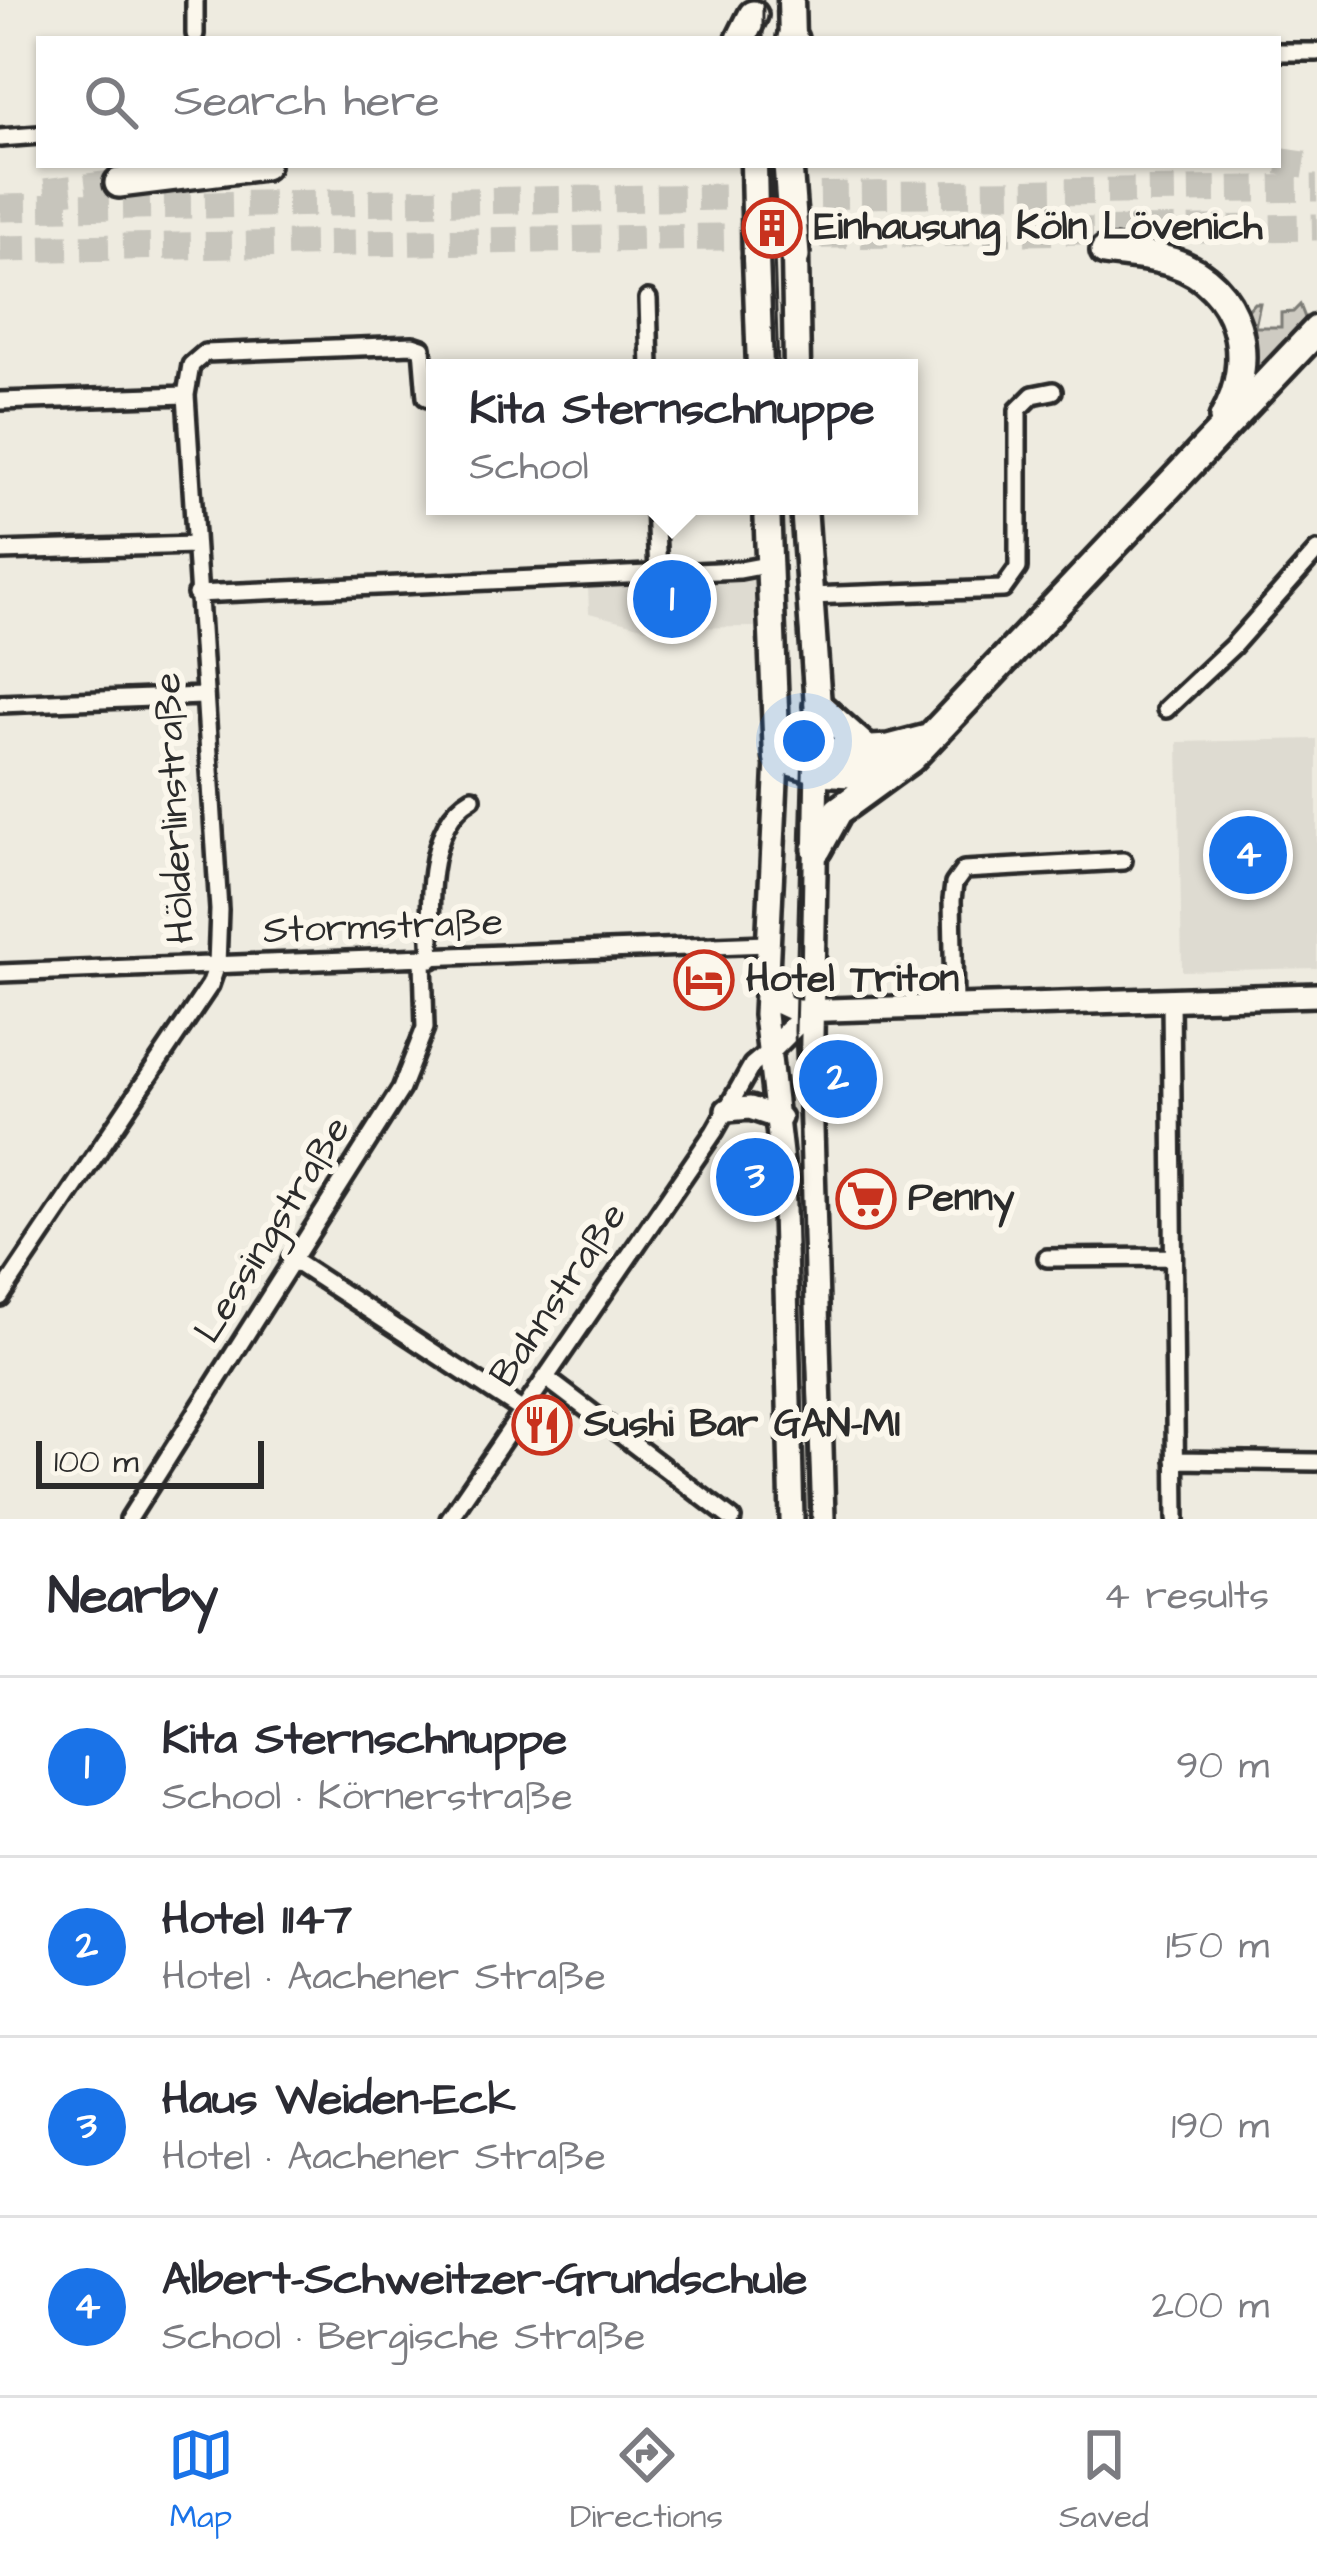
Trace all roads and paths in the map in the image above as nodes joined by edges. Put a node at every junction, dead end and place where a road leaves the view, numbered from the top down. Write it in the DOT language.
graph roads {
  1 [pos="195,0"];
  2 [pos="791,0"];
  3 [pos="196,34"];
  4 [pos="792,36"];
  5 [pos="1281,52"];
  6 [pos="1317,52"];
  7 [pos="36,135"];
  8 [pos="0,138"];
  9 [pos="240,168"];
  10 [pos="754,168"];
  11 [pos="788,168"];
  12 [pos="798,168"];
  13 [pos="118,183"];
  14 [pos="1105,251"];
  15 [pos="795,256"];
  16 [pos="648,299"];
  17 [pos="1317,330"];
  18 [pos="650,359"];
  19 [pos="760,359"];
  20 [pos="797,359"];
  21 [pos="1053,391"];
  22 [pos="185,394"];
  23 [pos="426,397"];
  24 [pos="0,401"];
  25 [pos="1217,430"];
  26 [pos="656,515"];
  27 [pos="768,515"];
  28 [pos="804,515"];
  29 [pos="194,545"];
  30 [pos="0,551"];
  31 [pos="1317,551"];
  32 [pos="772,564"];
  33 [pos="658,573"];
  34 [pos="196,594"];
  35 [pos="809,596"];
  36 [pos="202,696"];
  37 [pos="0,704"];
  38 [pos="818,706"];
  39 [pos="1166,709"];
  40 [pos="777,759"];
  41 [pos="819,762"];
  42 [pos="875,762"];
  43 [pos="472,798"];
  44 [pos="817,849"];
  45 [pos="1123,861"];
  46 [pos="767,944"];
  47 [pos="427,959"];
  48 [pos="218,965"];
  49 [pos="0,973"];
  50 [pos="1317,995"];
  51 [pos="1171,998"];
  52 [pos="954,1004"];
  53 [pos="813,1007"];
  54 [pos="770,1051"];
  55 [pos="727,1110"];
  56 [pos="780,1118"];
  57 [pos="1172,1257"];
  58 [pos="291,1258"];
  59 [pos="1048,1258"];
  60 [pos="0,1297"];
  61 [pos="546,1378"];
  62 [pos="523,1411"];
  63 [pos="1175,1460"];
  64 [pos="1317,1462"];
  65 [pos="129,1519"];
  66 [pos="449,1519"];
  67 [pos="732,1519"];
  68 [pos="792,1519"];
  69 [pos="823,1519"];
  70 [pos="1176,1519"];
  1 -- 3 [label="street"];
  2 -- 4 [label="main road"];
  5 -- 6 [label="street"];
  7 -- 8 [label="street"];
  9 -- 13 [label="highway"];
  10 -- 19 [label="main road, bridge"];
  11 -- 15 [label="highway, bridge"];
  12 -- 15 [label="main road, bridge"];
  14 -- 25 [label="highway"];
  15 -- 20 [label="main road"];
  16 -- 18 [label="street"];
  17 -- 25 [label="highway"];
  21 -- 35 [label="street"];
  22 -- 23 [label="street"];
  22 -- 24 [label="street"];
  22 -- 29 [label="street, Hölderlinstraße"];
  25 -- 42 [label="highway"];
  26 -- 33 [label="street"];
  27 -- 32 [label="main road"];
  28 -- 35 [label="main road"];
  29 -- 30 [label="street"];
  29 -- 34 [label="street, Hölderlinstraße"];
  31 -- 39 [label="street"];
  32 -- 33 [label="street"];
  32 -- 40 [label="main road"];
  33 -- 34 [label="street"];
  34 -- 36 [label="street, Hölderlinstraße"];
  35 -- 38 [label="main road"];
  36 -- 37 [label="street"];
  36 -- 48 [label="street, Hölderlinstraße"];
  38 -- 41 [label="main road"];
  38 -- 42 [label="highway"];
  40 -- 41 [label="main road"];
  40 -- 46 [label="main road"];
  41 -- 42 [label="highway"];
  41 -- 44 [label="main road"];
  42 -- 44 [label="highway"];
  43 -- 47 [label="street, Lessingstraße"];
  44 -- 53 [label="main road"];
  45 -- 52 [label="street"];
  46 -- 47 [label="street, Stormstraße"];
  46 -- 53 [label="main road"];
  46 -- 54 [label="main road"];
  47 -- 48 [label="street, Stormstraße"];
  47 -- 58 [label="street, Lessingstraße"];
  48 -- 49 [label="street, Stormstraße"];
  48 -- 60 [label="street, Hölderlinstraße"];
  50 -- 51 [label="main road"];
  51 -- 52 [label="main road"];
  51 -- 57 [label="street"];
  52 -- 53 [label="main road"];
  53 -- 54 [label="main road"];
  53 -- 69 [label="main road"];
  54 -- 55 [label="street, Bahnstraße"];
  54 -- 56 [label="main road"];
  55 -- 56 [label="main road"];
  55 -- 61 [label="street, Bahnstraße"];
  56 -- 68 [label="main road"];
  57 -- 59 [label="street"];
  57 -- 63 [label="street"];
  58 -- 62 [label="street"];
  58 -- 65 [label="street, Lessingstraße"];
  61 -- 62 [label="street, Bahnstraße"];
  61 -- 67 [label="street"];
  62 -- 66 [label="street, Bahnstraße"];
  63 -- 64 [label="street"];
  63 -- 70 [label="street"];
}
